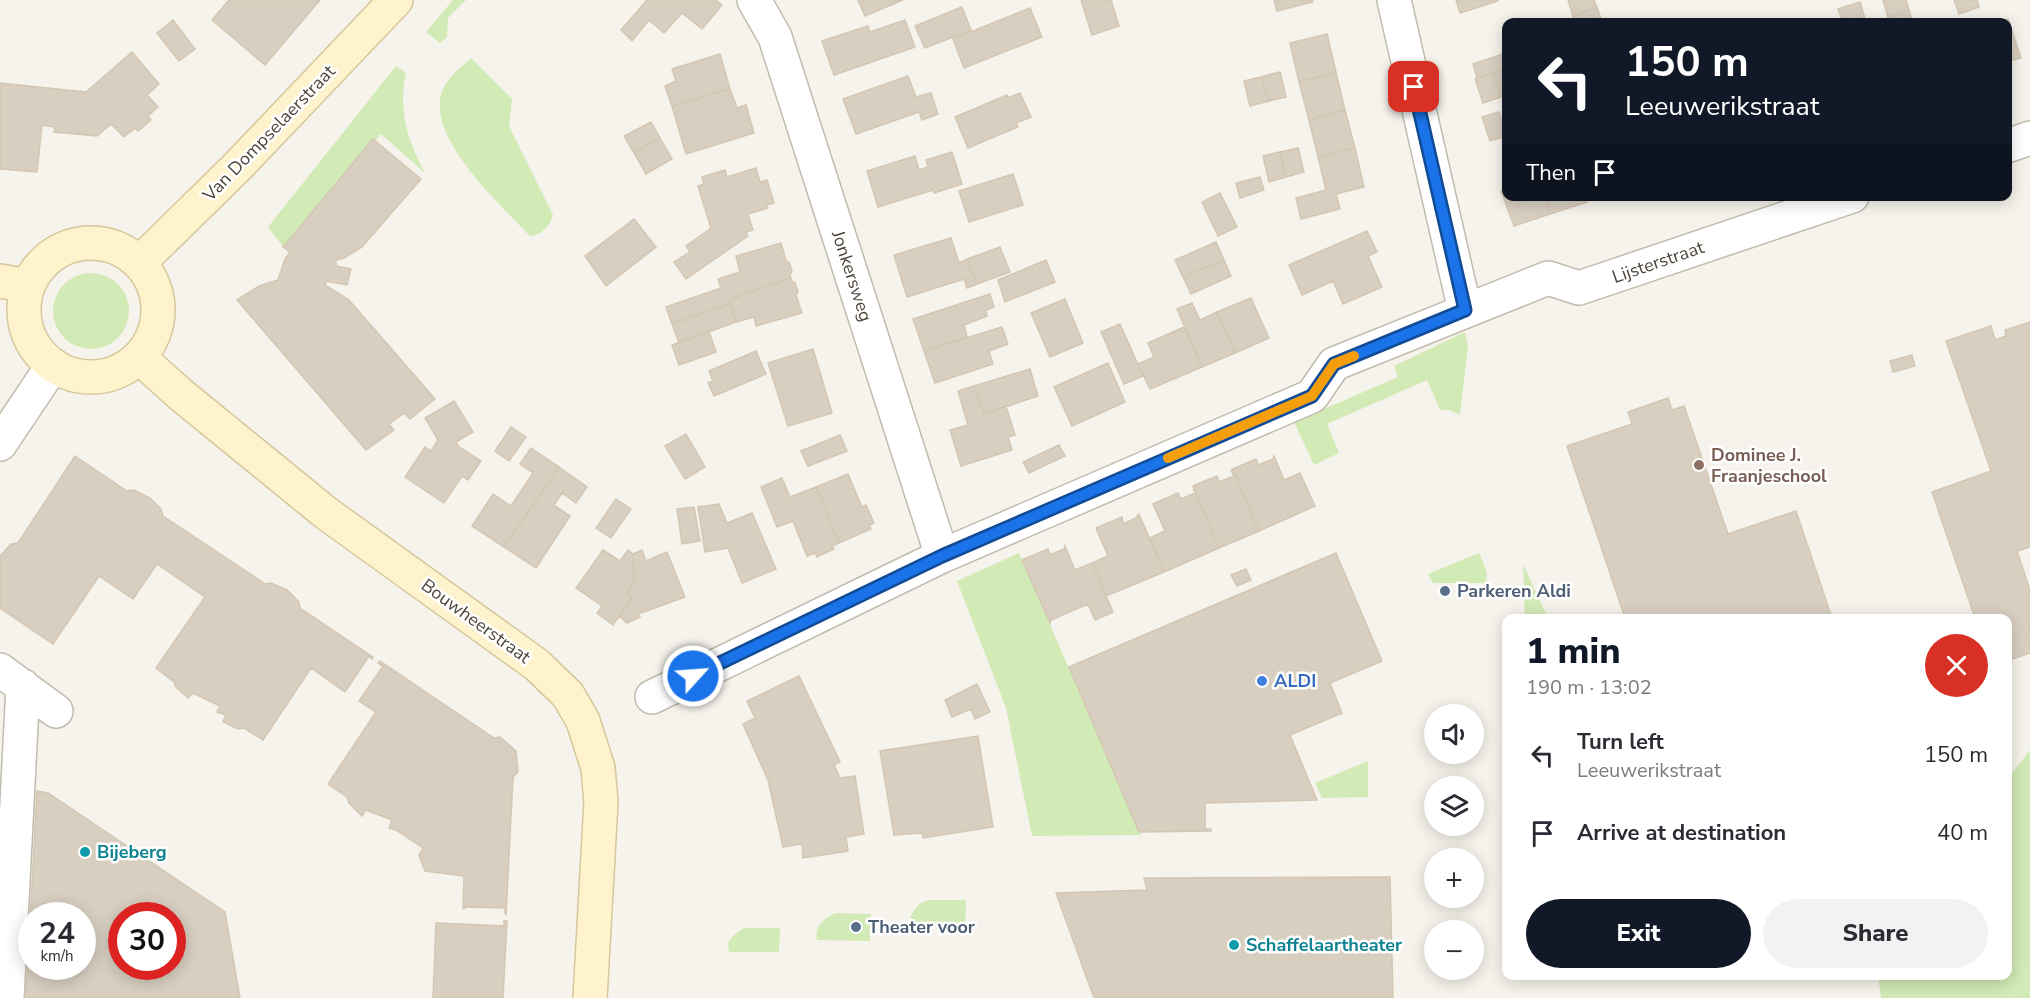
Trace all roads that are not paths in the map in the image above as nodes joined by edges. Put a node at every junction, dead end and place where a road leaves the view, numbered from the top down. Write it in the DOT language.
graph roads {
  1 [pos="396,0"];
  2 [pos="754,0"];
  3 [pos="1394,0"];
  4 [pos="2030,138"];
  5 [pos="2012,144"];
  6 [pos="1836,201"];
  7 [pos="139,263"];
  8 [pos="14,284"];
  9 [pos="1465,310"];
  10 [pos="139,357"];
  11 [pos="53,365"];
  12 [pos="0,444"];
  13 [pos="942,556"];
  14 [pos="11,678"];
  15 [pos="652,697"];
  16 [pos="56,711"];
  17 [pos="7,998"];
  18 [pos="590,998"];
  1 -- 7 [label="main road, Van Dompselaerstraat"];
  2 -- 13 [label="street, Jonkersweg"];
  3 -- 9 [label="street"];
  4 -- 5 [label="street"];
  6 -- 9 [label="street, Lijsterstraat"];
  7 -- 8 [label="main road"];
  7 -- 10 [label="main road"];
  8 -- 11 [label="main road"];
  9 -- 13 [label="street, Lijsterstraat"];
  10 -- 11 [label="main road"];
  10 -- 18 [label="main road, Bouwheerstraat"];
  11 -- 12 [label="street"];
  13 -- 15 [label="street, Lijsterstraat"];
  14 -- 16 [label="street"];
  14 -- 17 [label="street"];
}
